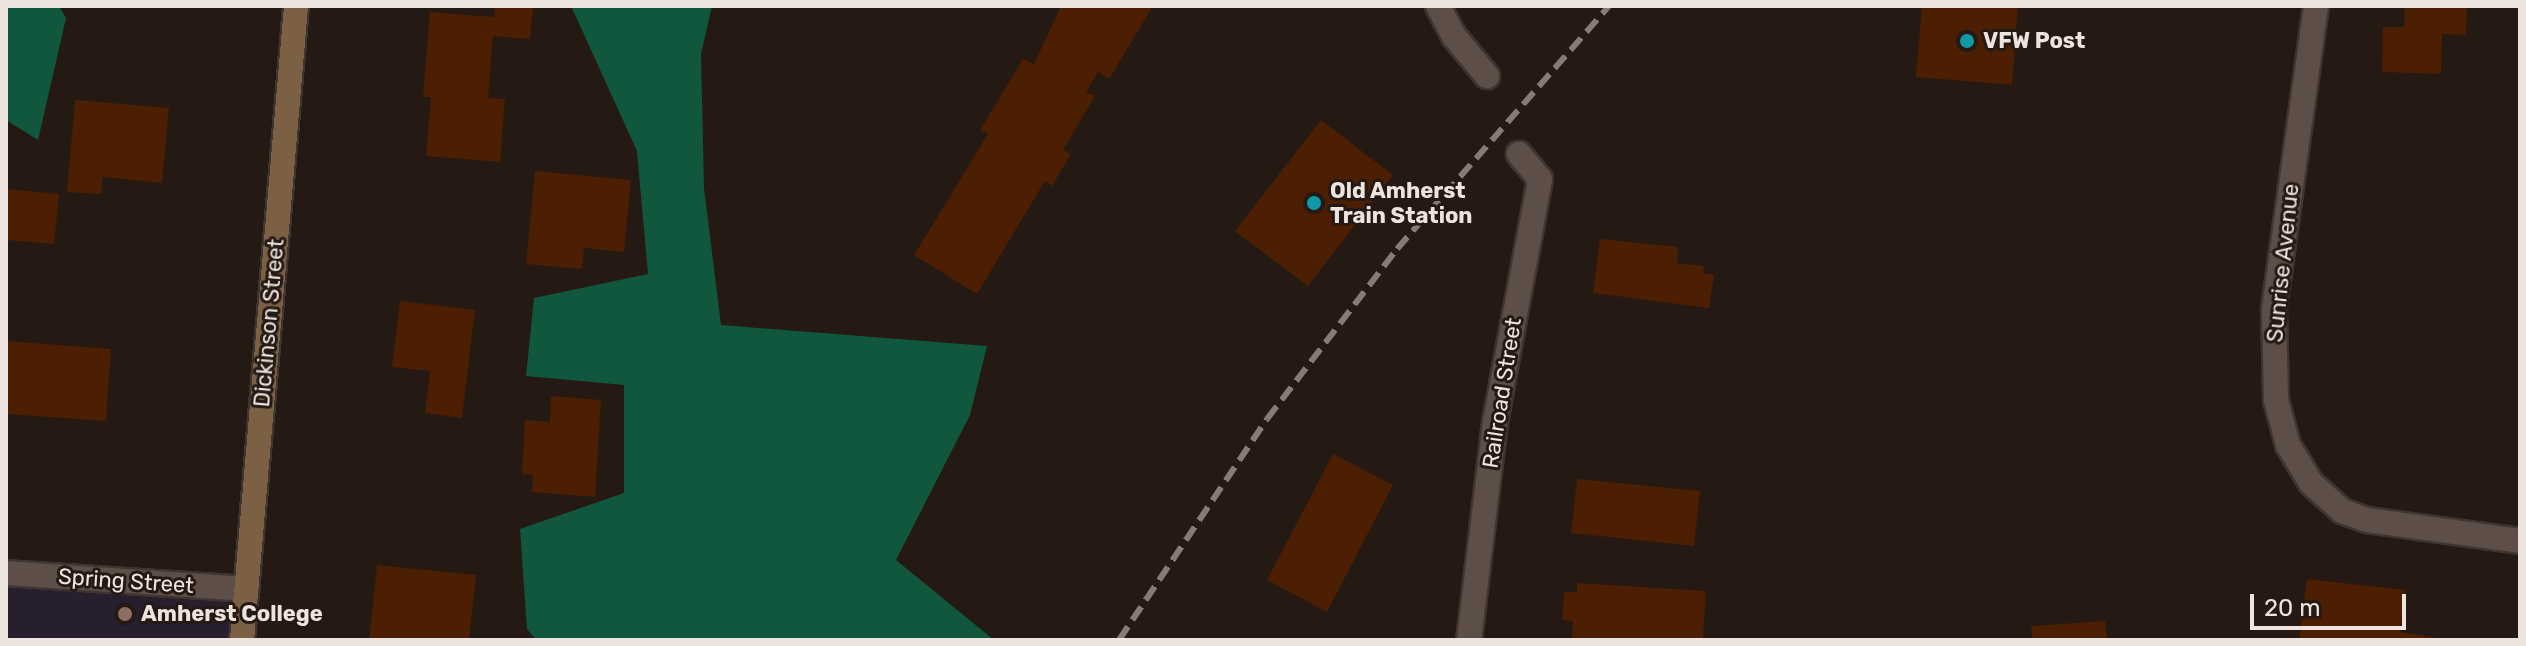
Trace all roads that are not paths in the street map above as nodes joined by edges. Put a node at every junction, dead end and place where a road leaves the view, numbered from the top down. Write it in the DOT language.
graph roads {
  1 [pos="296,6"];
  2 [pos="1438,6"];
  3 [pos="2316,6"];
  4 [pos="1487,76"];
  5 [pos="1519,154"];
  6 [pos="2520,541"];
  7 [pos="6,573"];
  8 [pos="246,589"];
  9 [pos="242,640"];
  10 [pos="1469,640"];
  1 -- 8 [label="main road, Dickinson Street"];
  2 -- 4 [label="street"];
  3 -- 6 [label="street, Sunrise Avenue"];
  5 -- 10 [label="street, Railroad Street"];
  7 -- 8 [label="street, Spring Street"];
  8 -- 9 [label="main road, Dickinson Street"];
}
